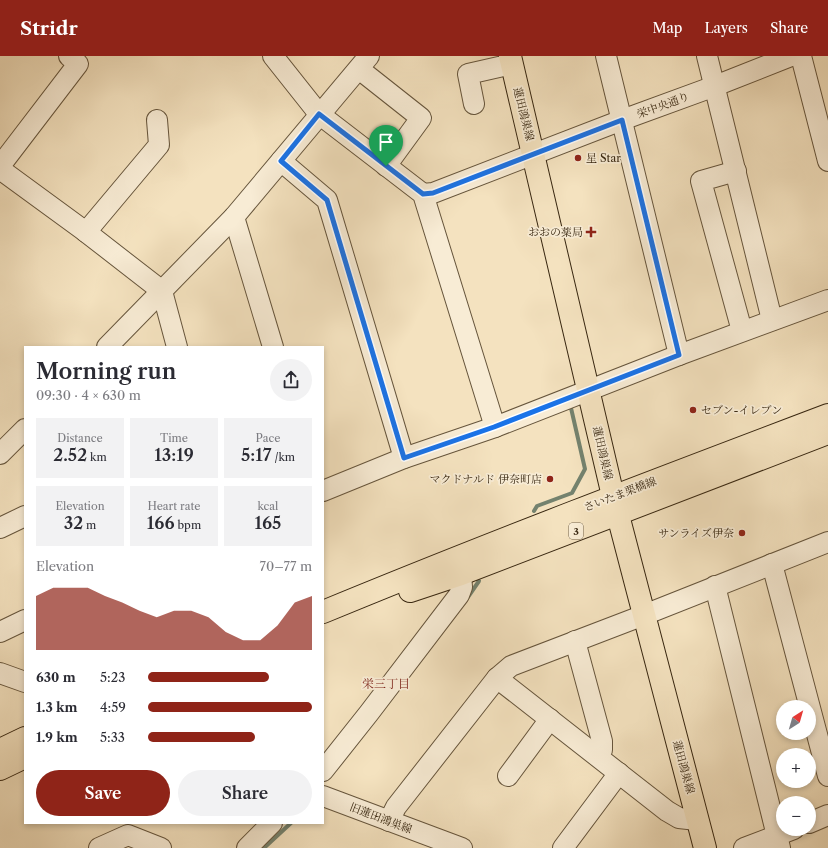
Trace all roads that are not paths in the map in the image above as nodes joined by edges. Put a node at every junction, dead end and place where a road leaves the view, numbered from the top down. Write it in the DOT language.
graph roads {
  1 [pos="69,56"];
  2 [pos="273,56"];
  3 [pos="606,56"];
  4 [pos="707,56"];
  5 [pos="791,56"];
  6 [pos="801,56"];
  7 [pos="511,60"];
  8 [pos="364,62"];
  9 [pos="715,86"];
  10 [pos="474,104"];
  11 [pos="319,114"];
  12 [pos="157,120"];
  13 [pos="622,120"];
  14 [pos="534,154"];
  15 [pos="281,161"];
  16 [pos="828,161"];
  17 [pos="0,166"];
  18 [pos="386,166"];
  19 [pos="0,169"];
  20 [pos="736,171"];
  21 [pos="423,194"];
  22 [pos="234,217"];
  23 [pos="86,232"];
  24 [pos="162,291"];
  25 [pos="828,300"];
  26 [pos="772,320"];
  27 [pos="742,332"];
  28 [pos="108,346"];
  29 [pos="177,346"];
  30 [pos="273,346"];
  31 [pos="679,355"];
  32 [pos="588,390"];
  33 [pos="828,415"];
  34 [pos="494,427"];
  35 [pos="24,430"];
  36 [pos="828,433"];
  37 [pos="0,454"];
  38 [pos="404,458"];
  39 [pos="324,491"];
  40 [pos="615,506"];
  41 [pos="24,516"];
  42 [pos="0,528"];
  43 [pos="828,543"];
  44 [pos="772,564"];
  45 [pos="461,574"];
  46 [pos="715,586"];
  47 [pos="324,612"];
  48 [pos="644,615"];
  49 [pos="24,620"];
  50 [pos="324,627"];
  51 [pos="0,632"];
  52 [pos="575,641"];
  53 [pos="0,673"];
  54 [pos="497,678"];
  55 [pos="24,682"];
  56 [pos="550,719"];
  57 [pos="24,738"];
  58 [pos="0,750"];
  59 [pos="598,756"];
  60 [pos="24,757"];
  61 [pos="0,769"];
  62 [pos="324,770"];
  63 [pos="619,773"];
  64 [pos="508,776"];
  65 [pos="828,776"];
  66 [pos="324,796"];
  67 [pos="828,815"];
  68 [pos="698,820"];
  69 [pos="816,820"];
  70 [pos="389,821"];
  71 [pos="271,824"];
  72 [pos="783,838"];
  73 [pos="99,848"];
  74 [pos="161,848"];
  75 [pos="247,848"];
  76 [pos="462,848"];
  77 [pos="563,848"];
  78 [pos="705,848"];
  79 [pos="744,848"];
  1 -- 17 [label="street"];
  2 -- 11 [label="street"];
  3 -- 13 [label="street"];
  4 -- 9 [label="street"];
  5 -- 9 [label="street, 栄中央通り"];
  6 -- 16 [label="street"];
  7 -- 10 [label="street"];
  7 -- 14 [label="main road, 蓮田鴻巣線"];
  8 -- 11 [label="street"];
  8 -- 18 [label="street"];
  9 -- 13 [label="street, 栄中央通り"];
  9 -- 20 [label="street"];
  11 -- 15 [label="street"];
  11 -- 18 [label="street"];
  12 -- 23 [label="street"];
  13 -- 14 [label="street, 栄中央通り"];
  13 -- 31 [label="street"];
  14 -- 21 [label="street, 栄中央通り"];
  14 -- 32 [label="main road, 蓮田鴻巣線"];
  15 -- 22 [label="street"];
  15 -- 38 [label="street"];
  18 -- 21 [label="street"];
  19 -- 23 [label="street"];
  20 -- 26 [label="street"];
  20 -- 27 [label="street"];
  21 -- 34 [label="street"];
  22 -- 24 [label="street"];
  22 -- 30 [label="street"];
  23 -- 24 [label="street"];
  24 -- 28 [label="street"];
  24 -- 29 [label="street"];
  25 -- 26 [label="street"];
  26 -- 27 [label="street"];
  27 -- 31 [label="street"];
  31 -- 32 [label="street"];
  32 -- 34 [label="street"];
  32 -- 40 [label="main road, 蓮田鴻巣線"];
  33 -- 40 [label="main road, さいたま栗橋線 / 3"];
  34 -- 38 [label="street"];
  35 -- 37 [label="street"];
  36 -- 40 [label="main road, さいたま栗橋線 / 3"];
  38 -- 39 [label="street"];
  40 -- 45 [label="main road, さいたま栗橋線 / 3"];
  40 -- 47 [label="main road, さいたま栗橋線 / 3"];
  40 -- 48 [label="main road, 蓮田鴻巣線"];
  41 -- 42 [label="street"];
  43 -- 44 [label="street"];
  44 -- 46 [label="street"];
  44 -- 65 [label="street"];
  45 -- 50 [label="main road, さいたま栗橋線 / 3"];
  45 -- 62 [label="street"];
  46 -- 48 [label="street"];
  46 -- 72 [label="street"];
  48 -- 52 [label="street"];
  48 -- 68 [label="main road, 蓮田鴻巣線"];
  49 -- 51 [label="street"];
  52 -- 54 [label="street"];
  52 -- 59 [label="street"];
  53 -- 55 [label="street"];
  54 -- 56 [label="street"];
  54 -- 70 [label="street"];
  56 -- 59 [label="street"];
  56 -- 64 [label="street"];
  57 -- 58 [label="main road"];
  59 -- 63 [label="street"];
  60 -- 61 [label="main road"];
  63 -- 68 [label="street"];
  63 -- 77 [label="street"];
  66 -- 70 [label="street, 旧蓮田鴻巣線"];
  67 -- 69 [label="street"];
  68 -- 78 [label="main road, 蓮田鴻巣線"];
  70 -- 76 [label="street, 旧蓮田鴻巣線"];
  71 -- 75 [label="street"];
  72 -- 79 [label="street"];
  73 -- 74 [label="street"];
}
